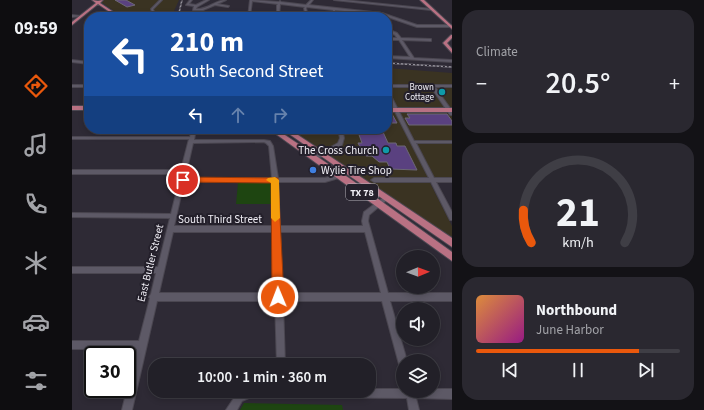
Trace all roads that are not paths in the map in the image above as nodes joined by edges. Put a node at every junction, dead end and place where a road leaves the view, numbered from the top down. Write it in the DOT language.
graph roads {
  1 [pos="161,0"];
  2 [pos="191,0"];
  3 [pos="208,0"];
  4 [pos="226,0"];
  5 [pos="250,0"];
  6 [pos="312,0"];
  7 [pos="335,0"];
  8 [pos="339,0"];
  9 [pos="422,0"];
  10 [pos="88,1"];
  11 [pos="230,1"];
  12 [pos="391,1"];
  13 [pos="280,2"];
  14 [pos="365,2"];
  15 [pos="95,3"];
  16 [pos="213,5"];
  17 [pos="196,6"];
  18 [pos="307,6"];
  19 [pos="390,6"];
  20 [pos="334,9"];
  21 [pos="431,9"];
  22 [pos="105,12"];
  23 [pos="110,12"];
  24 [pos="153,12"];
  25 [pos="249,12"];
  26 [pos="279,12"];
  27 [pos="306,12"];
  28 [pos="334,12"];
  29 [pos="360,12"];
  30 [pos="72,16"];
  31 [pos="79,16"];
  32 [pos="392,17"];
  33 [pos="72,21"];
  34 [pos="72,24"];
  35 [pos="451,27"];
  36 [pos="392,32"];
  37 [pos="452,36"];
  38 [pos="400,39"];
  39 [pos="392,40"];
  40 [pos="430,40"];
  41 [pos="452,52"];
  42 [pos="392,57"];
  43 [pos="413,59"];
  44 [pos="72,61"];
  45 [pos="452,61"];
  46 [pos="84,62"];
  47 [pos="72,86"];
  48 [pos="84,86"];
  49 [pos="392,86"];
  50 [pos="432,86"];
  51 [pos="452,86"];
  52 [pos="392,102"];
  53 [pos="72,110"];
  54 [pos="84,110"];
  55 [pos="392,110"];
  56 [pos="396,110"];
  57 [pos="451,111"];
  58 [pos="193,134"];
  59 [pos="280,134"];
  60 [pos="291,134"];
  61 [pos="341,134"];
  62 [pos="72,138"];
  63 [pos="192,140"];
  64 [pos="412,142"];
  65 [pos="452,142"];
  66 [pos="318,157"];
  67 [pos="72,172"];
  68 [pos="184,172"];
  69 [pos="340,176"];
  70 [pos="183,180"];
  71 [pos="275,180"];
  72 [pos="374,180"];
  73 [pos="432,180"];
  74 [pos="452,180"];
  75 [pos="386,198"];
  76 [pos="379,204"];
  77 [pos="72,215"];
  78 [pos="172,216"];
  79 [pos="452,218"];
  80 [pos="170,229"];
  81 [pos="366,229"];
  82 [pos="276,230"];
  83 [pos="452,243"];
  84 [pos="452,257"];
  85 [pos="72,270"];
  86 [pos="160,270"];
  87 [pos="153,297"];
  88 [pos="278,297"];
  89 [pos="386,297"];
  90 [pos="452,297"];
  91 [pos="72,345"];
  92 [pos="141,346"];
  93 [pos="400,354"];
  94 [pos="281,358"];
  95 [pos="376,393"];
  96 [pos="396,393"];
  97 [pos="440,394"];
  98 [pos="452,394"];
  99 [pos="242,398"];
  100 [pos="411,398"];
  101 [pos="127,406"];
  102 [pos="231,410"];
  103 [pos="414,410"];
  1 -- 24 [label="street"];
  2 -- 17 [label="street"];
  3 -- 17 [label="street"];
  4 -- 16 [label="street"];
  5 -- 13 [label="street"];
  5 -- 25 [label="street"];
  6 -- 18 [label="street"];
  7 -- 8 [label="street"];
  8 -- 14 [label="street"];
  9 -- 21 [label="main road"];
  10 -- 15 [label="main road"];
  11 -- 16 [label="street"];
  12 -- 19 [label="street"];
  13 -- 18 [label="street"];
  13 -- 26 [label="street"];
  14 -- 19 [label="street"];
  14 -- 29 [label="street"];
  15 -- 22 [label="main road"];
  15 -- 23 [label="main road"];
  15 -- 31 [label="main road"];
  16 -- 17 [label="street"];
  18 -- 20 [label="street"];
  18 -- 27 [label="street"];
  19 -- 21 [label="street"];
  20 -- 28 [label="street"];
  20 -- 29 [label="street"];
  21 -- 35 [label="main road"];
  30 -- 31 [label="street"];
  31 -- 33 [label="main road"];
  31 -- 34 [label="main road"];
  32 -- 35 [label="street"];
  36 -- 38 [label="street"];
  37 -- 41 [label="main road"];
  38 -- 39 [label="street"];
  38 -- 40 [label="street"];
  38 -- 43 [label="street"];
  42 -- 43 [label="street"];
  43 -- 45 [label="street"];
  44 -- 46 [label="street"];
  47 -- 48 [label="street"];
  49 -- 50 [label="street"];
  50 -- 51 [label="street"];
  50 -- 57 [label="street"];
  52 -- 56 [label="street"];
  53 -- 54 [label="main road"];
  55 -- 56 [label="main road"];
  56 -- 57 [label="main road"];
  56 -- 64 [label="street"];
  58 -- 63 [label="street, East Butler Street"];
  59 -- 66 [label="main road, TX 78"];
  60 -- 66 [label="main road, TX 78"];
  61 -- 66 [label="street"];
  62 -- 63 [label="street"];
  63 -- 68 [label="street, East Butler Street"];
  63 -- 71 [label="street"];
  64 -- 65 [label="street"];
  64 -- 73 [label="street"];
  66 -- 69 [label="main road, TX 78"];
  66 -- 75 [label="main road, TX 78"];
  67 -- 68 [label="street"];
  68 -- 70 [label="street, East Butler Street"];
  69 -- 71 [label="street"];
  69 -- 76 [label="main road, TX 78"];
  70 -- 71 [label="street"];
  70 -- 78 [label="street, East Butler Street"];
  71 -- 82 [label="street"];
  72 -- 73 [label="street"];
  73 -- 74 [label="street"];
  73 -- 79 [label="street"];
  75 -- 76 [label="street"];
  75 -- 83 [label="main road, TX 78"];
  76 -- 81 [label="street"];
  76 -- 84 [label="main road, TX 78"];
  77 -- 78 [label="street, South Third Street"];
  78 -- 80 [label="street, East Butler Street"];
  80 -- 82 [label="street, South Third Street"];
  80 -- 86 [label="street, East Butler Street"];
  81 -- 82 [label="street, South Third Street"];
  81 -- 89 [label="street"];
  82 -- 88 [label="street"];
  85 -- 86 [label="street"];
  86 -- 87 [label="street, East Butler Street"];
  87 -- 88 [label="street"];
  87 -- 92 [label="street, East Butler Street"];
  88 -- 89 [label="street"];
  88 -- 94 [label="street"];
  89 -- 90 [label="street"];
  89 -- 93 [label="street"];
  91 -- 92 [label="street"];
  92 -- 101 [label="street, East Butler Street"];
  95 -- 96 [label="street"];
  97 -- 98 [label="street"];
  99 -- 102 [label="street"];
  100 -- 103 [label="street"];
}
